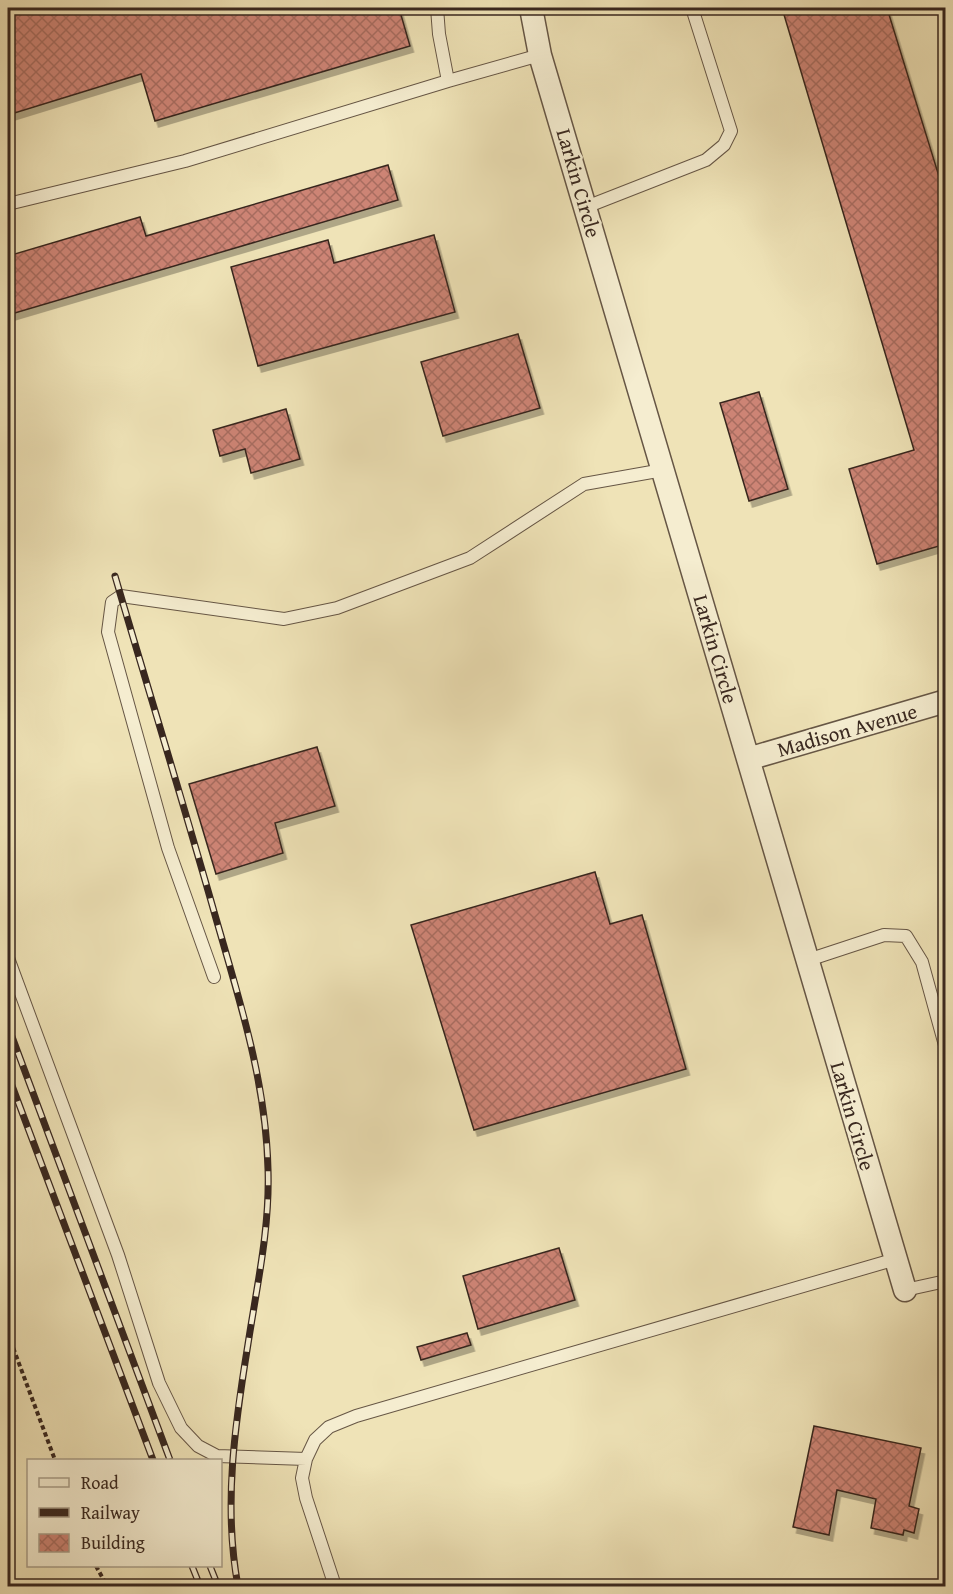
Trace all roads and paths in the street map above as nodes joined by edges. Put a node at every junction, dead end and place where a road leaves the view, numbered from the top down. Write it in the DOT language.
graph roads {
  1 [pos="437,8"];
  2 [pos="531,8"];
  3 [pos="692,8"];
  4 [pos="540,55"];
  5 [pos="448,81"];
  6 [pos="8,204"];
  7 [pos="586,207"];
  8 [pos="663,470"];
  9 [pos="945,701"];
  10 [pos="748,759"];
  11 [pos="8,958"];
  12 [pos="807,960"];
  13 [pos="214,977"];
  14 [pos="945,1049"];
  15 [pos="896,1260"];
  16 [pos="945,1281"];
  17 [pos="905,1290"];
  18 [pos="8,1334"];
  19 [pos="54,1459"];
  20 [pos="306,1459"];
  21 [pos="97,1567"];
  22 [pos="107,1587"];
  23 [pos="334,1587"];
  1 -- 5 [label="lane"];
  2 -- 4 [label="street, Larkin Circle"];
  3 -- 7 [label="lane"];
  4 -- 5 [label="lane"];
  4 -- 7 [label="street, Larkin Circle"];
  5 -- 6 [label="lane"];
  7 -- 8 [label="street, Larkin Circle"];
  8 -- 10 [label="street, Larkin Circle"];
  8 -- 13 [label="lane"];
  9 -- 10 [label="street, Madison Avenue"];
  10 -- 12 [label="street, Larkin Circle"];
  11 -- 20 [label="lane"];
  12 -- 14 [label="lane"];
  12 -- 15 [label="street, Larkin Circle"];
  15 -- 17 [label="street, Larkin Circle"];
  15 -- 20 [label="lane"];
  16 -- 17 [label="lane"];
  18 -- 19 [label="path"];
  20 -- 23 [label="lane"];
  21 -- 22 [label="path"];
}
